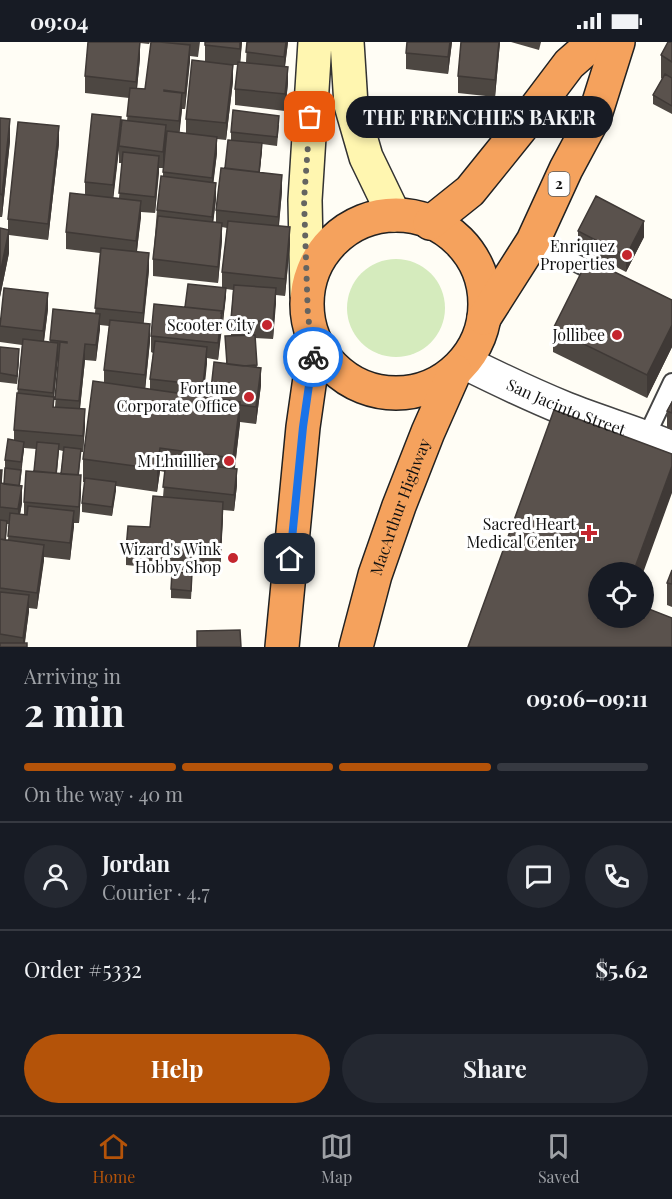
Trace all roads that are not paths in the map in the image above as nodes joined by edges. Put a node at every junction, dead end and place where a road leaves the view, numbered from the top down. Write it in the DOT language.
graph roads {
  1 [pos="315,42"];
  2 [pos="347,42"];
  3 [pos="594,42"];
  4 [pos="618,42"];
  5 [pos="394,215"];
  6 [pos="430,223"];
  7 [pos="533,242"];
  8 [pos="618,284"];
  9 [pos="307,294"];
  10 [pos="484,318"];
  11 [pos="315,343"];
  12 [pos="460,367"];
  13 [pos="672,382"];
  14 [pos="659,442"];
  15 [pos="282,647"];
  16 [pos="356,647"];
  1 -- 9 [label="main road"];
  2 -- 5 [label="main road"];
  3 -- 6 [label="highway"];
  4 -- 7 [label="highway, 2"];
  5 -- 6 [label="highway, 2"];
  5 -- 9 [label="highway, 2"];
  6 -- 10 [label="highway, 2"];
  7 -- 8 [label="lane"];
  7 -- 10 [label="highway, 2"];
  9 -- 11 [label="highway, 2"];
  10 -- 12 [label="highway, 2"];
  11 -- 12 [label="highway, 2"];
  11 -- 15 [label="highway, 2"];
  12 -- 14 [label="street, San Jacinto Street"];
  12 -- 16 [label="highway, MacArthur Highway / 2"];
  13 -- 14 [label="lane"];
}
